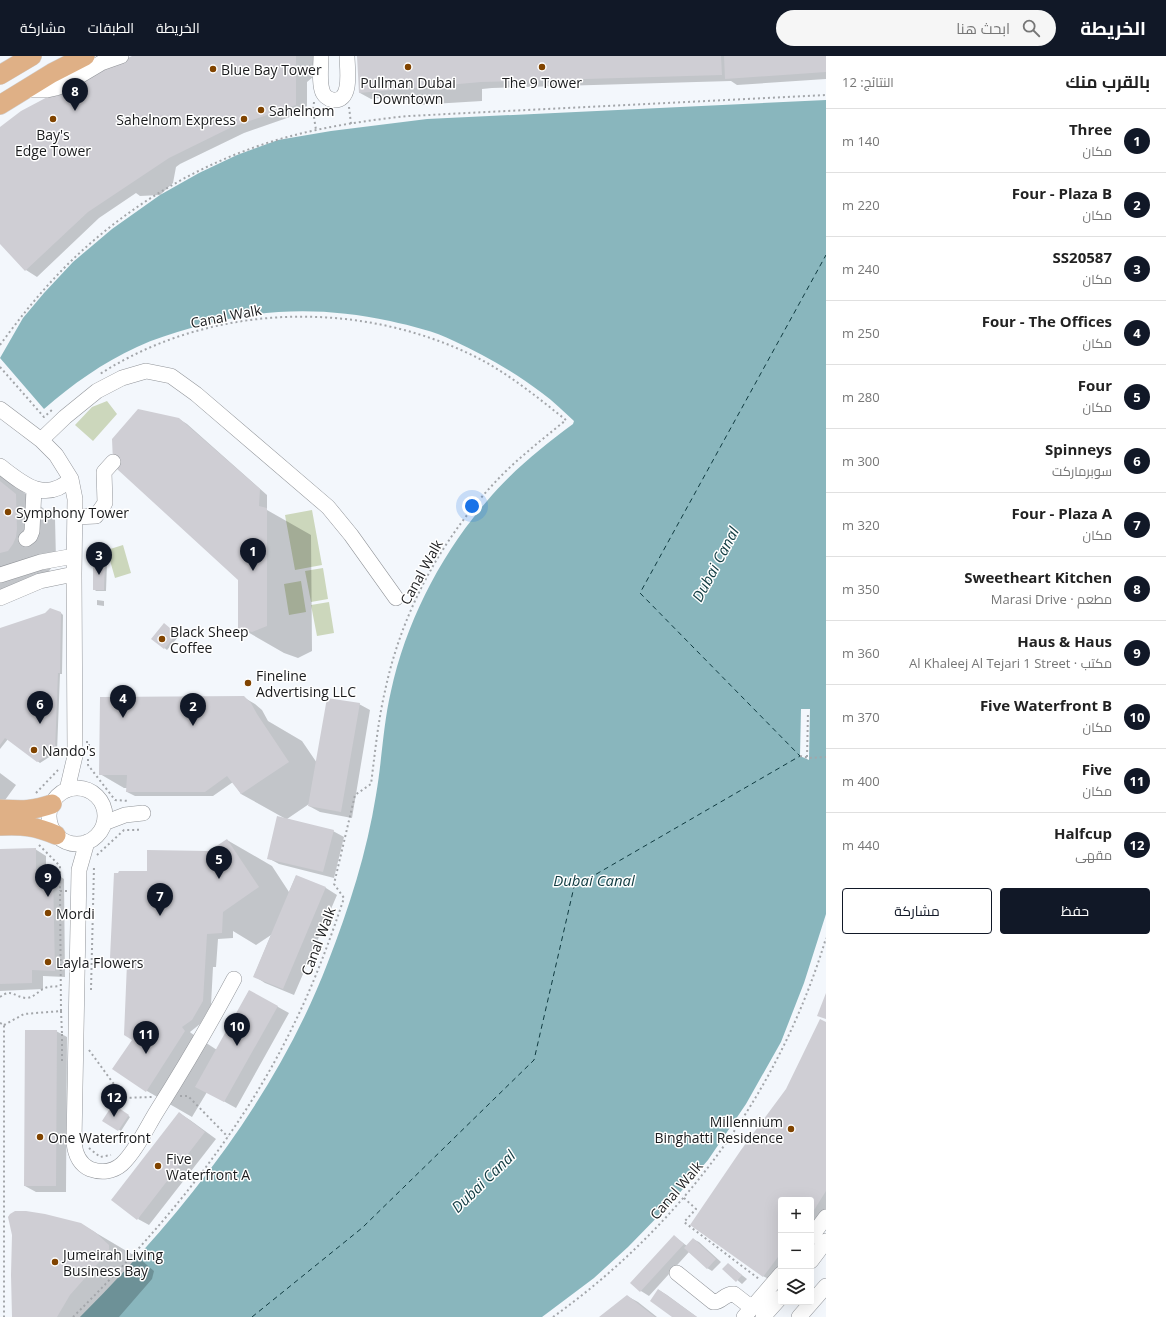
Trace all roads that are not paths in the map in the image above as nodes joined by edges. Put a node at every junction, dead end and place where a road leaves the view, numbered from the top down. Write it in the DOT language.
graph roads {
  1 [pos="32,56"];
  2 [pos="85,56"];
  3 [pos="121,56"];
  4 [pos="321,56"];
  5 [pos="347,56"];
  6 [pos="0,75"];
  7 [pos="23,90"];
  8 [pos="0,105"];
  9 [pos="0,409"];
  10 [pos="41,440"];
  11 [pos="113,462"];
  12 [pos="0,466"];
  13 [pos="71,479"];
  14 [pos="33,488"];
  15 [pos="54,490"];
  16 [pos="75,499"];
  17 [pos="76,517"];
  18 [pos="24,537"];
  19 [pos="74,556"];
  20 [pos="25,567"];
  21 [pos="74,574"];
  22 [pos="0,575"];
  23 [pos="29,584"];
  24 [pos="0,598"];
  25 [pos="396,598"];
  26 [pos="75,749"];
  27 [pos="67,790"];
  28 [pos="84,790"];
  29 [pos="52,804"];
  30 [pos="0,809"];
  31 [pos="135,814"];
  32 [pos="104,816"];
  33 [pos="0,826"];
  34 [pos="63,839"];
  35 [pos="87,842"];
  36 [pos="79,870"];
  37 [pos="234,979"];
  38 [pos="826,1217"];
  39 [pos="814,1233"];
  40 [pos="826,1242"];
  41 [pos="814,1257"];
  42 [pos="677,1273"];
  43 [pos="826,1286"];
  44 [pos="776,1292"];
  45 [pos="753,1314"];
  46 [pos="799,1317"];
  1 -- 6 [label="main road"];
  2 -- 7 [label="main road"];
  3 -- 7 [label="street"];
  4 -- 5 [label="street"];
  7 -- 8 [label="main road"];
  9 -- 10 [label="street"];
  10 -- 13 [label="street"];
  10 -- 25 [label="street"];
  11 -- 17 [label="street"];
  12 -- 14 [label="street"];
  13 -- 15 [label="street"];
  13 -- 16 [label="street"];
  14 -- 15 [label="street"];
  14 -- 18 [label="street"];
  15 -- 16 [label="street"];
  16 -- 17 [label="street"];
  17 -- 19 [label="street"];
  19 -- 20 [label="street"];
  19 -- 21 [label="street"];
  20 -- 22 [label="street"];
  20 -- 23 [label="street"];
  21 -- 23 [label="street"];
  21 -- 26 [label="street"];
  23 -- 24 [label="street"];
  26 -- 27 [label="street"];
  26 -- 28 [label="street"];
  27 -- 28 [label="street"];
  27 -- 29 [label="street"];
  28 -- 32 [label="street"];
  29 -- 30 [label="main road"];
  29 -- 34 [label="street"];
  31 -- 32 [label="street"];
  32 -- 35 [label="street"];
  33 -- 34 [label="main road"];
  34 -- 35 [label="street"];
  34 -- 36 [label="street"];
  35 -- 36 [label="street"];
  36 -- 37 [label="street"];
  38 -- 39 [label="street"];
  40 -- 41 [label="street"];
  42 -- 45 [label="street"];
  43 -- 46 [label="street"];
  44 -- 45 [label="street"];
}
